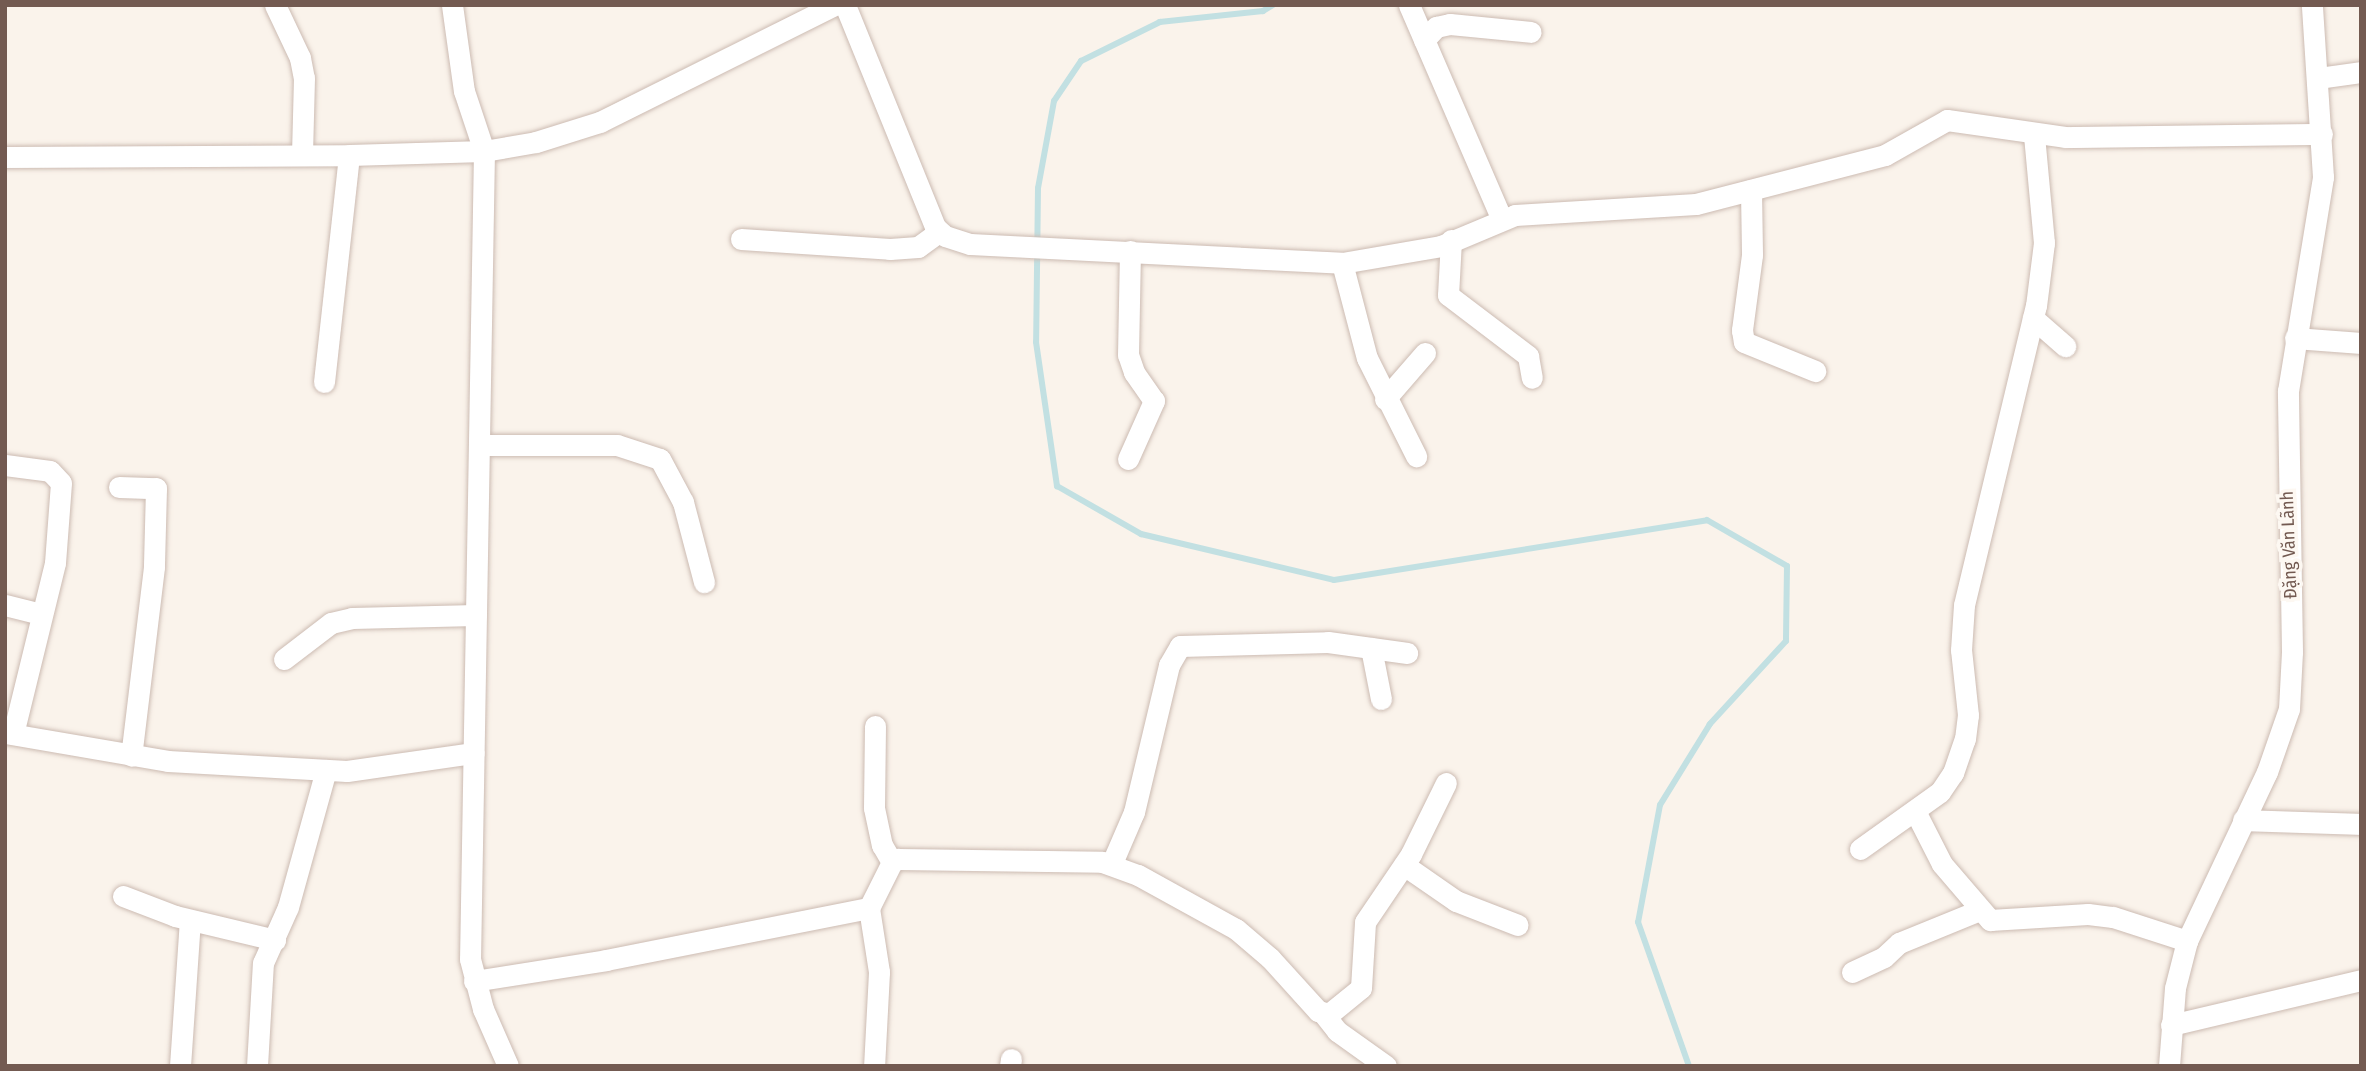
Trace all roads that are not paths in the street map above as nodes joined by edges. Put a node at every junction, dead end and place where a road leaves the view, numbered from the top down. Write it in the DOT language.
graph roads {
  1 [pos="257,5"];
  2 [pos="275,5"];
  3 [pos="452,5"];
  4 [pos="835,5"];
  5 [pos="845,5"];
  6 [pos="1409,5"];
  7 [pos="2312,5"];
  8 [pos="1531,32"];
  9 [pos="292,40"];
  10 [pos="1424,40"];
  11 [pos="2361,72"];
  12 [pos="2319,78"];
  13 [pos="2322,134"];
  14 [pos="2034,136"];
  15 [pos="484,151"];
  16 [pos="302,154"];
  17 [pos="349,155"];
  18 [pos="5,157"];
  19 [pos="1751,190"];
  20 [pos="1501,218"];
  21 [pos="939,232"];
  22 [pos="741,239"];
  23 [pos="1451,240"];
  24 [pos="1130,251"];
  25 [pos="1342,264"];
  26 [pos="2033,317"];
  27 [pos="2295,338"];
  28 [pos="2361,343"];
  29 [pos="2065,346"];
  30 [pos="1425,353"];
  31 [pos="1815,371"];
  32 [pos="1532,378"];
  33 [pos="324,382"];
  34 [pos="1385,399"];
  35 [pos="479,445"];
  36 [pos="1416,457"];
  37 [pos="1128,459"];
  38 [pos="5,465"];
  39 [pos="119,486"];
  40 [pos="704,582"];
  41 [pos="5,606"];
  42 [pos="41,614"];
  43 [pos="476,615"];
  44 [pos="1371,648"];
  45 [pos="1407,653"];
  46 [pos="284,659"];
  47 [pos="1381,699"];
  48 [pos="874,726"];
  49 [pos="9,733"];
  50 [pos="474,752"];
  51 [pos="131,756"];
  52 [pos="326,770"];
  53 [pos="1446,783"];
  54 [pos="1916,813"];
  55 [pos="2243,820"];
  56 [pos="2361,824"];
  57 [pos="1860,849"];
  58 [pos="892,862"];
  59 [pos="1112,863"];
  60 [pos="1404,865"];
  61 [pos="124,896"];
  62 [pos="869,908"];
  63 [pos="1980,910"];
  64 [pos="190,920"];
  65 [pos="1518,925"];
  66 [pos="275,940"];
  67 [pos="2187,941"];
  68 [pos="1852,972"];
  69 [pos="2361,979"];
  70 [pos="474,981"];
  71 [pos="1323,1013"];
  72 [pos="2171,1025"];
  73 [pos="180,1066"];
  74 [pos="257,1066"];
  75 [pos="508,1066"];
  76 [pos="874,1066"];
  77 [pos="1386,1066"];
  78 [pos="2169,1066"];
  1 -- 9 [label="street"];
  2 -- 9 [label="street"];
  3 -- 15 [label="street"];
  4 -- 15 [label="street"];
  5 -- 21 [label="street"];
  6 -- 10 [label="street"];
  7 -- 12 [label="street, Đặng Văn Lãnh"];
  8 -- 10 [label="street"];
  9 -- 16 [label="street"];
  10 -- 20 [label="street"];
  11 -- 12 [label="street"];
  12 -- 13 [label="street, Đặng Văn Lãnh"];
  13 -- 14 [label="street"];
  13 -- 27 [label="street, Đặng Văn Lãnh"];
  14 -- 19 [label="street"];
  14 -- 26 [label="street"];
  15 -- 17 [label="street"];
  15 -- 35 [label="street"];
  16 -- 17 [label="street"];
  16 -- 18 [label="street"];
  17 -- 33 [label="street"];
  19 -- 20 [label="street"];
  19 -- 31 [label="street"];
  20 -- 23 [label="street"];
  21 -- 22 [label="street"];
  21 -- 24 [label="street"];
  23 -- 25 [label="street"];
  23 -- 32 [label="street"];
  24 -- 25 [label="street"];
  24 -- 37 [label="street"];
  25 -- 34 [label="street"];
  26 -- 29 [label="street"];
  26 -- 54 [label="street"];
  27 -- 28 [label="street"];
  27 -- 55 [label="street, Đặng Văn Lãnh"];
  30 -- 34 [label="street"];
  34 -- 36 [label="street"];
  35 -- 40 [label="street"];
  35 -- 43 [label="street"];
  38 -- 42 [label="street"];
  39 -- 51 [label="street"];
  41 -- 42 [label="street"];
  42 -- 49 [label="street"];
  43 -- 46 [label="street"];
  43 -- 50 [label="street"];
  44 -- 45 [label="street"];
  44 -- 47 [label="street"];
  44 -- 59 [label="street"];
  48 -- 58 [label="street"];
  49 -- 51 [label="street"];
  50 -- 52 [label="street"];
  50 -- 70 [label="street"];
  51 -- 52 [label="street"];
  52 -- 66 [label="street"];
  53 -- 60 [label="street"];
  54 -- 57 [label="street"];
  54 -- 63 [label="street"];
  55 -- 56 [label="street"];
  55 -- 67 [label="street, Đặng Văn Lãnh"];
  58 -- 59 [label="street"];
  58 -- 62 [label="street"];
  59 -- 71 [label="street"];
  60 -- 65 [label="street"];
  60 -- 71 [label="street"];
  61 -- 64 [label="street"];
  62 -- 70 [label="street"];
  62 -- 76 [label="street"];
  63 -- 67 [label="street"];
  63 -- 68 [label="street"];
  64 -- 66 [label="street"];
  64 -- 73 [label="street"];
  66 -- 74 [label="street"];
  67 -- 72 [label="street, Đặng Văn Lãnh"];
  69 -- 72 [label="street"];
  70 -- 75 [label="street"];
  71 -- 77 [label="street"];
  72 -- 78 [label="street, Đặng Văn Lãnh"];
}
